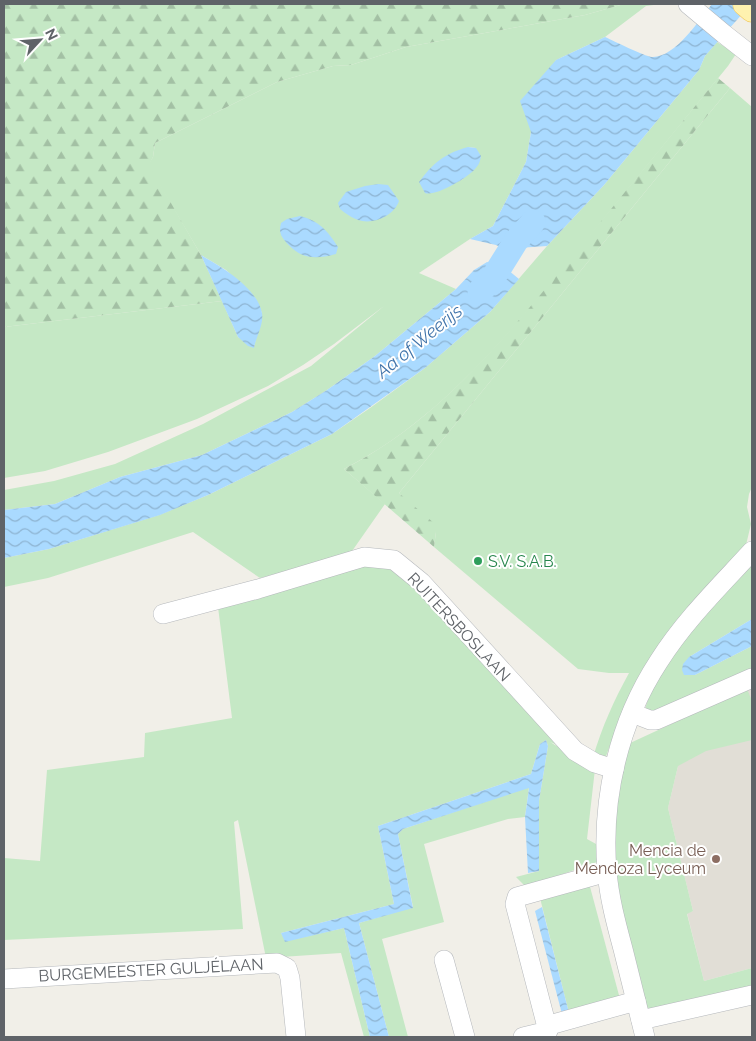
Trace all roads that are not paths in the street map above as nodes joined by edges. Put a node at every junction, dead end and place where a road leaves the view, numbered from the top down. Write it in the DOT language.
graph roads {
  1 [pos="694,9"];
  2 [pos="752,56"];
  3 [pos="752,551"];
  4 [pos="163,614"];
  5 [pos="752,678"];
  6 [pos="632,713"];
  7 [pos="614,769"];
  8 [pos="607,872"];
  9 [pos="444,960"];
  10 [pos="4,979"];
  11 [pos="752,995"];
  12 [pos="636,1001"];
  13 [pos="546,1026"];
  14 [pos="643,1029"];
  15 [pos="296,1037"];
  16 [pos="465,1037"];
  17 [pos="523,1037"];
  1 -- 2 [label="street"];
  3 -- 6 [label="street"];
  4 -- 7 [label="street, RUITERSBOSLAAN"];
  5 -- 6 [label="street"];
  6 -- 7 [label="street"];
  7 -- 8 [label="street"];
  8 -- 12 [label="street"];
  8 -- 13 [label="street"];
  9 -- 16 [label="street"];
  10 -- 15 [label="street, BURGEMEESTER GULJÉLAAN"];
  11 -- 14 [label="street"];
  12 -- 13 [label="street"];
  12 -- 14 [label="street"];
  13 -- 17 [label="street"];
}
